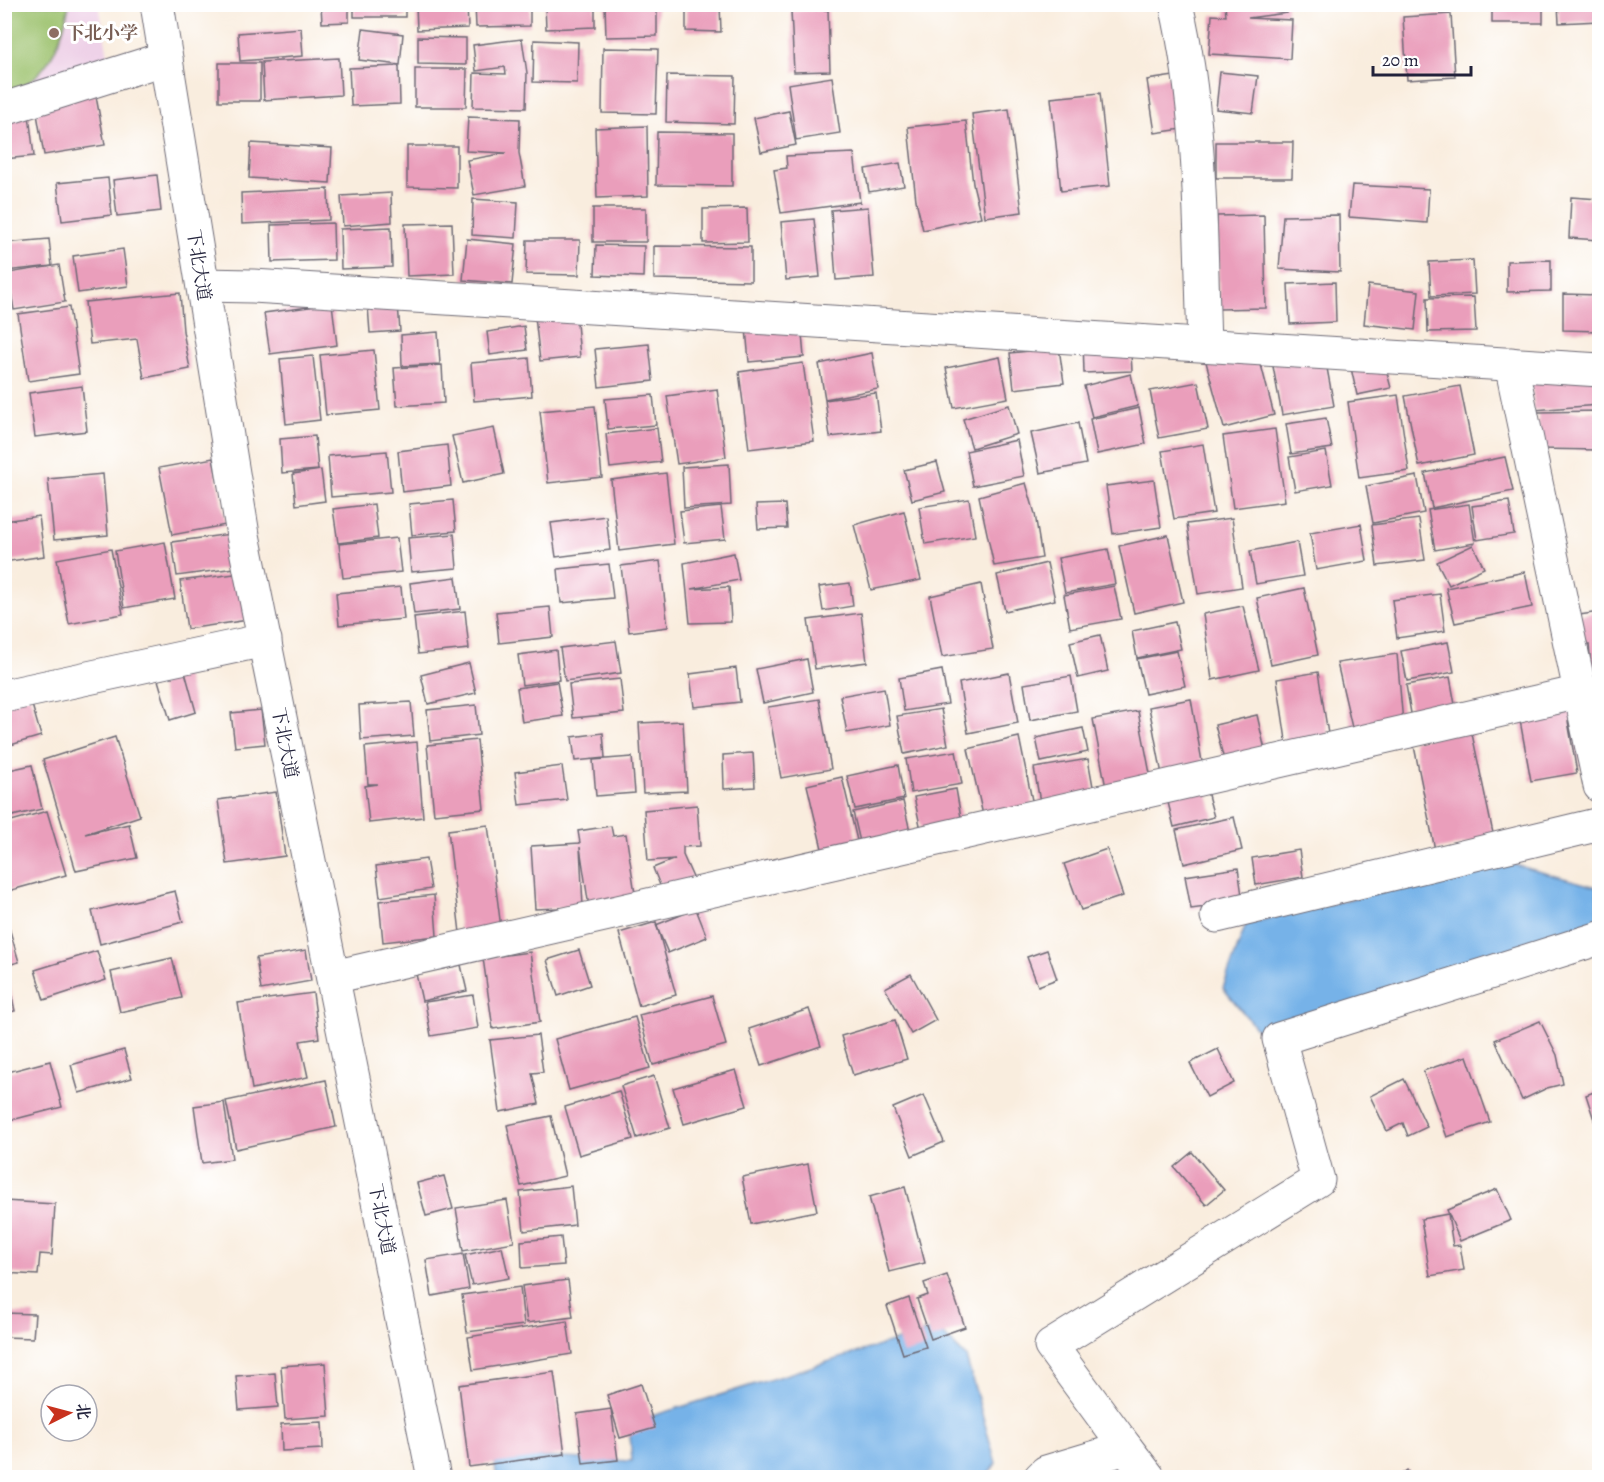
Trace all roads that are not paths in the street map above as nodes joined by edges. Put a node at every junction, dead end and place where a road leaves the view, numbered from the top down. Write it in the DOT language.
graph roads {
  1 [pos="157,4"];
  2 [pos="1176,4"];
  3 [pos="166,58"];
  4 [pos="4,110"];
  5 [pos="203,285"];
  6 [pos="1204,345"];
  7 [pos="1510,364"];
  8 [pos="1599,369"];
  9 [pos="265,640"];
  10 [pos="1580,692"];
  11 [pos="4,696"];
  12 [pos="1599,786"];
  13 [pos="1599,824"];
  14 [pos="1217,916"];
  15 [pos="1599,938"];
  16 [pos="333,977"];
  17 [pos="1126,1448"];
  18 [pos="434,1478"];
  19 [pos="1040,1478"];
  20 [pos="1149,1478"];
  1 -- 3 [label="street, 下北大道"];
  2 -- 6 [label="street"];
  3 -- 4 [label="street"];
  3 -- 5 [label="street, 下北大道"];
  5 -- 6 [label="street"];
  5 -- 9 [label="street, 下北大道"];
  6 -- 7 [label="street"];
  7 -- 8 [label="street"];
  7 -- 10 [label="street"];
  9 -- 11 [label="street"];
  9 -- 16 [label="street, 下北大道"];
  10 -- 12 [label="street"];
  10 -- 16 [label="street"];
  13 -- 14 [label="street"];
  15 -- 17 [label="street"];
  16 -- 18 [label="street, 下北大道"];
  17 -- 19 [label="street"];
  17 -- 20 [label="street"];
}
